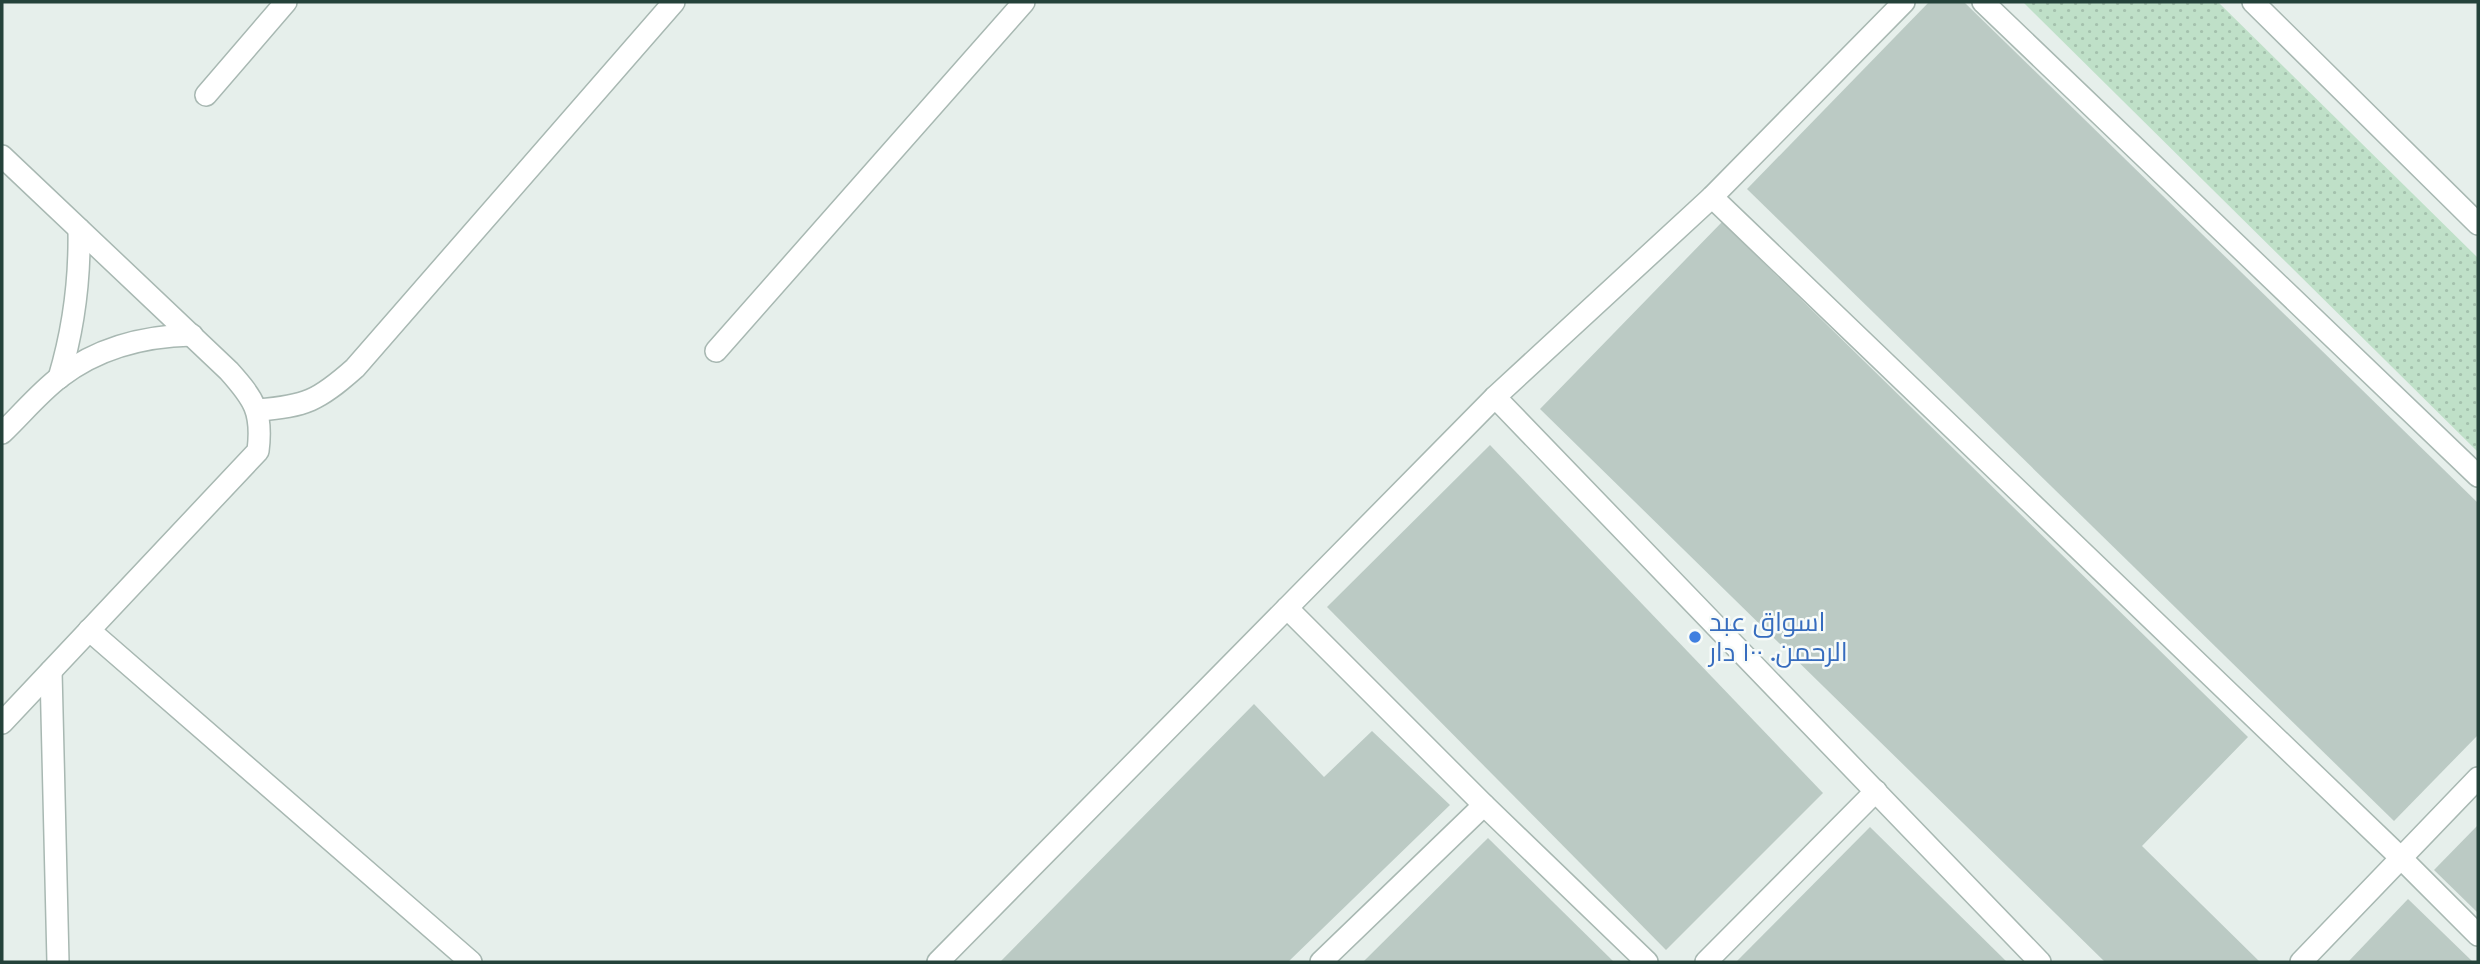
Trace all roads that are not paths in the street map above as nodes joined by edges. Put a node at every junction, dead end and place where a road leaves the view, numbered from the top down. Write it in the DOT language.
graph roads {
  1 [pos="286,2"];
  2 [pos="674,2"];
  3 [pos="1024,2"];
  4 [pos="1905,2"];
  5 [pos="1983,2"];
  6 [pos="2253,2"];
  7 [pos="206,95"];
  8 [pos="2,156"];
  9 [pos="1712,197"];
  10 [pos="2478,224"];
  11 [pos="79,229"];
  12 [pos="192,335"];
  13 [pos="716,352"];
  14 [pos="59,378"];
  15 [pos="1494,397"];
  16 [pos="258,410"];
  17 [pos="2,433"];
  18 [pos="2478,476"];
  19 [pos="1287,608"];
  20 [pos="89,630"];
  21 [pos="51,671"];
  22 [pos="2,723"];
  23 [pos="2478,778"];
  24 [pos="1876,791"];
  25 [pos="1485,805"];
  26 [pos="2401,858"];
  27 [pos="2478,935"];
  28 [pos="58,962"];
  29 [pos="471,962"];
  30 [pos="938,962"];
  31 [pos="1321,962"];
  32 [pos="1647,962"];
  33 [pos="1706,962"];
  34 [pos="2040,962"];
  35 [pos="2301,962"];
  1 -- 7 [label="street"];
  2 -- 16 [label="street"];
  3 -- 13 [label="street"];
  4 -- 9 [label="street"];
  5 -- 18 [label="street"];
  6 -- 10 [label="street"];
  8 -- 11 [label="street"];
  9 -- 15 [label="street"];
  9 -- 26 [label="street"];
  11 -- 12 [label="street"];
  11 -- 14 [label="street"];
  12 -- 14 [label="street"];
  12 -- 16 [label="street"];
  14 -- 17 [label="street"];
  15 -- 19 [label="street"];
  15 -- 24 [label="street"];
  16 -- 20 [label="street"];
  19 -- 25 [label="street"];
  19 -- 30 [label="street"];
  20 -- 21 [label="street"];
  20 -- 29 [label="street"];
  21 -- 22 [label="street"];
  21 -- 28 [label="street"];
  23 -- 26 [label="street"];
  24 -- 33 [label="street"];
  24 -- 34 [label="street"];
  25 -- 31 [label="street"];
  25 -- 32 [label="street"];
  26 -- 27 [label="street"];
  26 -- 35 [label="street"];
}
